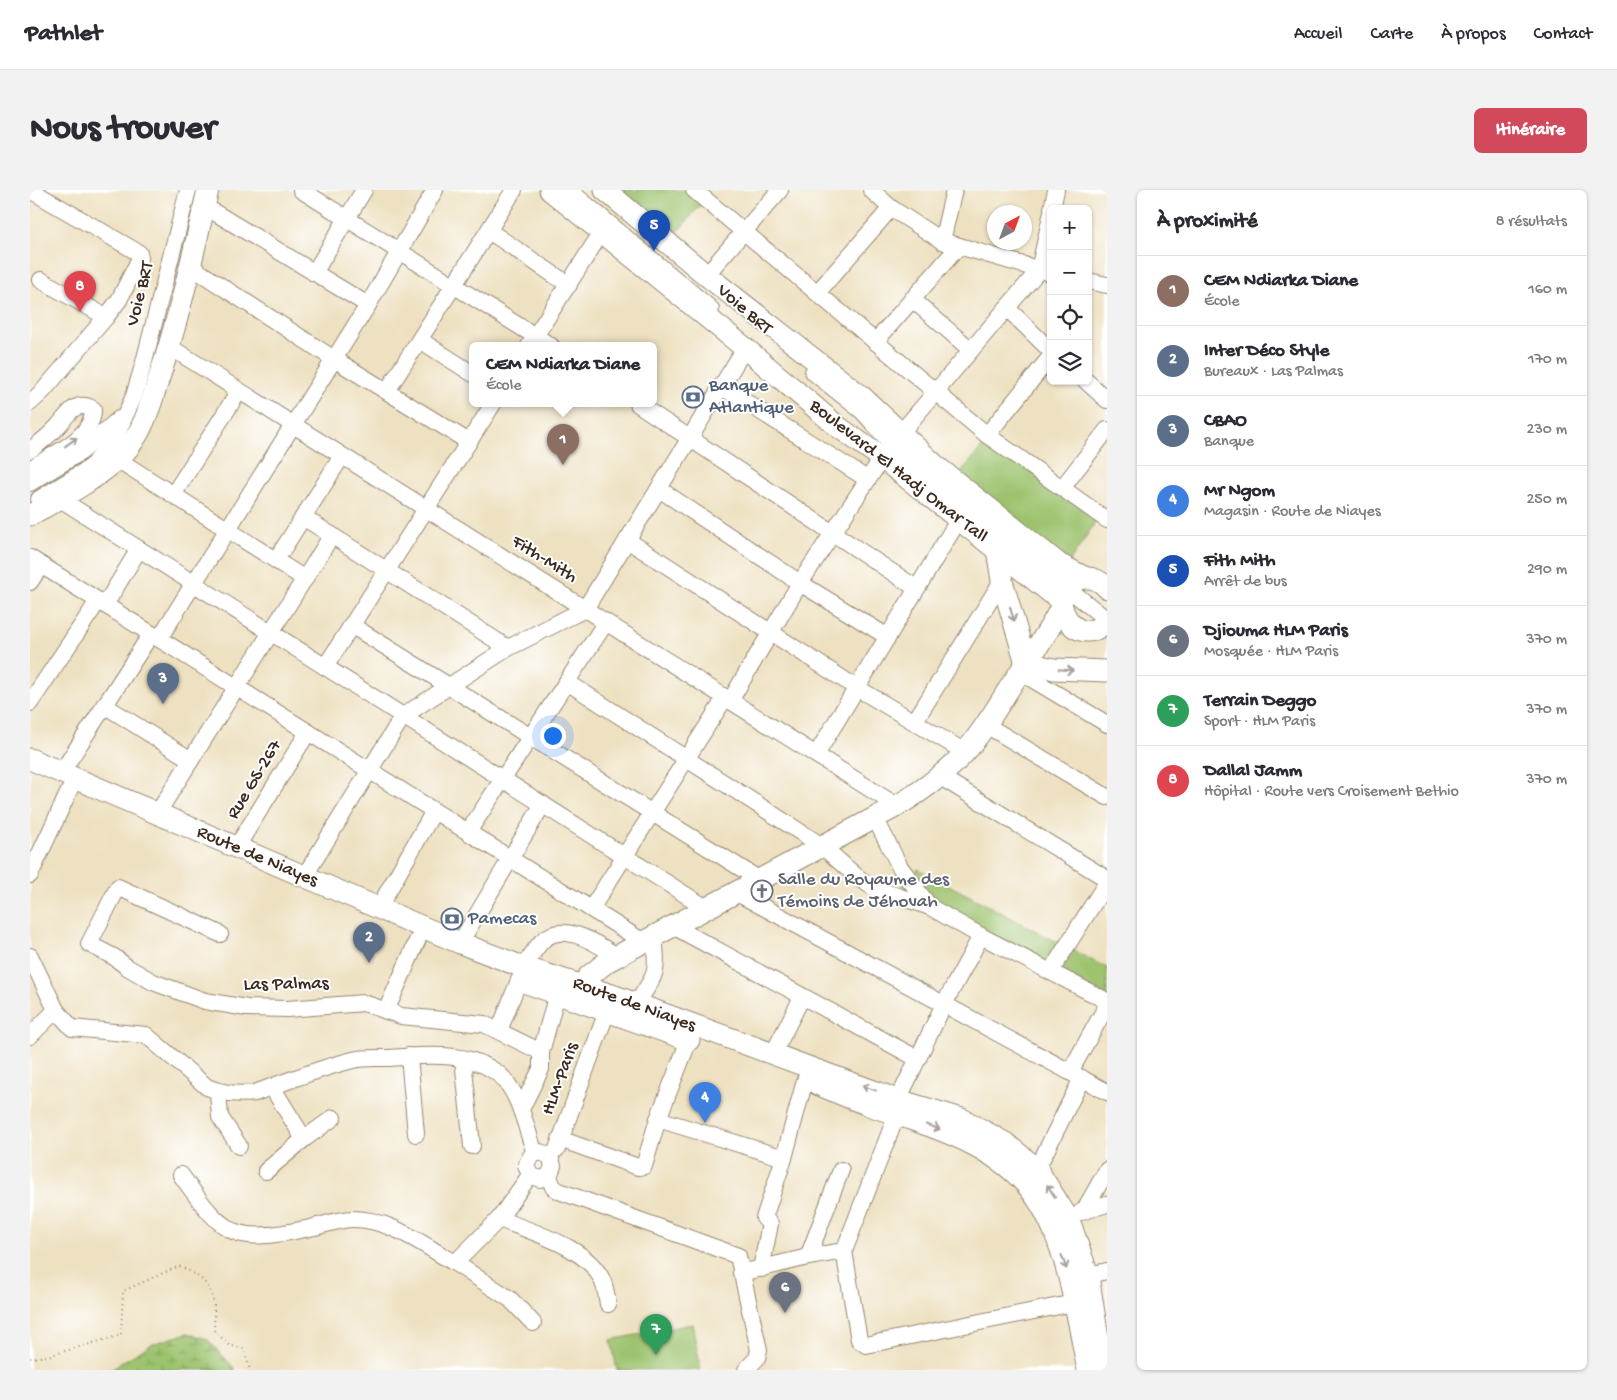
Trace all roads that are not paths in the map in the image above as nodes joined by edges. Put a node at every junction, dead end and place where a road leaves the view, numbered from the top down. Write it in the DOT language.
graph roads {
  1 [pos="30,190"];
  2 [pos="188,190"];
  3 [pos="301,190"];
  4 [pos="364,190"];
  5 [pos="435,190"];
  6 [pos="514,190"];
  7 [pos="550,190"];
  8 [pos="569,190"];
  9 [pos="593,190"];
  10 [pos="605,190"];
  11 [pos="694,190"];
  12 [pos="780,190"];
  13 [pos="871,190"];
  14 [pos="954,190"];
  15 [pos="1056,190"];
  16 [pos="206,198"];
  17 [pos="1053,205"];
  18 [pos="891,208"];
  19 [pos="347,218"];
  20 [pos="489,231"];
  21 [pos="744,232"];
  22 [pos="601,233"];
  23 [pos="942,241"];
  24 [pos="959,246"];
  25 [pos="1047,250"];
  26 [pos="399,251"];
  27 [pos="190,266"];
  28 [pos="1045,272"];
  29 [pos="314,273"];
  30 [pos="706,275"];
  31 [pos="41,280"];
  32 [pos="1092,282"];
  33 [pos="455,285"];
  34 [pos="569,285"];
  35 [pos="1107,285"];
  36 [pos="817,293"];
  37 [pos="912,299"];
  38 [pos="368,305"];
  39 [pos="1007,308"];
  40 [pos="106,317"];
  41 [pos="420,340"];
  42 [pos="533,341"];
  43 [pos="875,342"];
  44 [pos="170,347"];
  45 [pos="1047,347"];
  46 [pos="745,348"];
  47 [pos="971,350"];
  48 [pos="334,359"];
  49 [pos="1047,361"];
  50 [pos="469,371"];
  51 [pos="1090,385"];
  52 [pos="722,387"];
  53 [pos="239,390"];
  54 [pos="387,391"];
  55 [pos="935,392"];
  56 [pos="1107,400"];
  57 [pos="30,403"];
  58 [pos="491,407"];
  59 [pos="643,407"];
  60 [pos="129,408"];
  61 [pos="293,425"];
  62 [pos="1107,430"];
  63 [pos="987,436"];
  64 [pos="690,438"];
  65 [pos="468,442"];
  66 [pos="893,448"];
  67 [pos="30,450"];
  68 [pos="342,456"];
  69 [pos="117,459"];
  70 [pos="30,469"];
  71 [pos="866,479"];
  72 [pos="30,483"];
  73 [pos="659,488"];
  74 [pos="1062,488"];
  75 [pos="172,494"];
  76 [pos="60,499"];
  77 [pos="30,504"];
  78 [pos="426,509"];
  79 [pos="30,515"];
  80 [pos="303,517"];
  81 [pos="959,519"];
  82 [pos="1107,520"];
  83 [pos="227,530"];
  84 [pos="833,533"];
  85 [pos="332,535"];
  86 [pos="628,540"];
  87 [pos="139,549"];
  88 [pos="997,550"];
  89 [pos="276,560"];
  90 [pos="35,562"];
  91 [pos="387,570"];
  92 [pos="1086,578"];
  93 [pos="305,579"];
  94 [pos="1002,581"];
  95 [pos="30,582"];
  96 [pos="800,583"];
  97 [pos="194,584"];
  98 [pos="916,588"];
  99 [pos="1107,588"];
  100 [pos="1063,599"];
  101 [pos="102,603"];
  102 [pos="586,609"];
  103 [pos="606,622"];
  104 [pos="351,625"];
  105 [pos="1101,626"];
  106 [pos="771,632"];
  107 [pos="272,633"];
  108 [pos="155,636"];
  109 [pos="888,637"];
  110 [pos="508,648"];
  111 [pos="1026,664"];
  112 [pos="325,666"];
  113 [pos="1107,671"];
  114 [pos="566,682"];
  115 [pos="450,686"];
  116 [pos="237,688"];
  117 [pos="857,688"];
  118 [pos="727,699"];
  119 [pos="30,703"];
  120 [pos="104,705"];
  121 [pos="403,716"];
  122 [pos="915,721"];
  123 [pos="1107,724"];
  124 [pos="986,725"];
  125 [pos="308,732"];
  126 [pos="530,738"];
  127 [pos="965,752"];
  128 [pos="816,755"];
  129 [pos="30,758"];
  130 [pos="687,758"];
  131 [pos="191,760"];
  132 [pos="370,771"];
  133 [pos="30,772"];
  134 [pos="939,776"];
  135 [pos="503,779"];
  136 [pos="65,781"];
  137 [pos="1107,798"];
  138 [pos="543,804"];
  139 [pos="897,806"];
  140 [pos="434,811"];
  141 [pos="157,814"];
  142 [pos="652,814"];
  143 [pos="875,818"];
  144 [pos="468,832"];
  145 [pos="822,846"];
  146 [pos="236,848"];
  147 [pos="625,856"];
  148 [pos="509,858"];
  149 [pos="30,875"];
  150 [pos="304,877"];
  151 [pos="760,880"];
  152 [pos="1107,880"];
  153 [pos="737,893"];
  154 [pos="930,907"];
  155 [pos="379,908"];
  156 [pos="591,909"];
  157 [pos="708,909"];
  158 [pos="673,926"];
  159 [pos="220,934"];
  160 [pos="981,936"];
  161 [pos="648,938"];
  162 [pos="418,939"];
  163 [pos="460,943"];
  164 [pos="30,956"];
  165 [pos="617,956"];
  166 [pos="1051,971"];
  167 [pos="521,974"];
  168 [pos="34,975"];
  169 [pos="570,993"];
  170 [pos="802,997"];
  171 [pos="1107,1001"];
  172 [pos="636,1004"];
  173 [pos="944,1004"];
  174 [pos="1107,1005"];
  175 [pos="56,1010"];
  176 [pos="386,1011"];
  177 [pos="607,1011"];
  178 [pos="499,1032"];
  179 [pos="30,1036"];
  180 [pos="689,1040"];
  181 [pos="541,1052"];
  182 [pos="774,1054"];
  183 [pos="409,1056"];
  184 [pos="463,1059"];
  185 [pos="918,1059"];
  186 [pos="1076,1075"];
  187 [pos="805,1080"];
  188 [pos="272,1087"];
  189 [pos="218,1092"];
  190 [pos="1107,1092"];
  191 [pos="898,1107"];
  192 [pos="521,1109"];
  193 [pos="333,1118"];
  194 [pos="658,1119"];
  195 [pos="416,1134"];
  196 [pos="304,1139"];
  197 [pos="560,1139"];
  198 [pos="239,1146"];
  199 [pos="472,1146"];
  200 [pos="535,1153"];
  201 [pos="784,1158"];
  202 [pos="551,1168"];
  203 [pos="840,1170"];
  204 [pos="1037,1170"];
  205 [pos="1107,1170"];
  206 [pos="266,1171"];
  207 [pos="181,1175"];
  208 [pos="530,1175"];
  209 [pos="1107,1204"];
  210 [pos="1077,1214"];
  211 [pos="499,1219"];
  212 [pos="844,1251"];
  213 [pos="808,1257"];
  214 [pos="455,1263"];
  215 [pos="760,1269"];
  216 [pos="741,1273"];
  217 [pos="1097,1273"];
  218 [pos="1074,1303"];
  219 [pos="608,1304"];
  220 [pos="534,1323"];
  221 [pos="746,1370"];
  222 [pos="1088,1370"];
  223 [pos="1103,1370"];
  1 -- 40 [label="street"];
  2 -- 60 [label="street, Voie BRT"];
  3 -- 19 [label="street"];
  4 -- 19 [label="street"];
  5 -- 26 [label="street"];
  6 -- 20 [label="street"];
  7 -- 22 [label="main road, Boulevard El Hadj Omar Tall"];
  8 -- 66 [label="street, Voie BRT"];
  9 -- 66 [label="street, Voie BRT"];
  10 -- 30 [label="main road, Boulevard El Hadj Omar Tall"];
  11 -- 21 [label="street"];
  12 -- 21 [label="street"];
  13 -- 18 [label="street"];
  14 -- 23 [label="street"];
  15 -- 17 [label="street"];
  16 -- 27 [label="main road"];
  16 -- 29 [label="street"];
  18 -- 23 [label="street"];
  18 -- 36 [label="street"];
  19 -- 26 [label="street"];
  19 -- 29 [label="street"];
  20 -- 33 [label="street"];
  20 -- 34 [label="street"];
  21 -- 30 [label="street"];
  21 -- 36 [label="street"];
  22 -- 34 [label="street"];
  22 -- 46 [label="main road, Boulevard El Hadj Omar Tall"];
  23 -- 24 [label="street"];
  24 -- 28 [label="street"];
  24 -- 37 [label="street"];
  25 -- 28 [label="street"];
  26 -- 33 [label="street"];
  26 -- 38 [label="street"];
  27 -- 44 [label="main road"];
  27 -- 48 [label="street"];
  28 -- 39 [label="street"];
  29 -- 38 [label="street"];
  30 -- 66 [label="main road, Boulevard El Hadj Omar Tall"];
  31 -- 40 [label="street"];
  32 -- 35 [label="street"];
  33 -- 41 [label="street"];
  33 -- 42 [label="street"];
  34 -- 42 [label="street"];
  36 -- 43 [label="street"];
  37 -- 43 [label="street"];
  37 -- 47 [label="street"];
  38 -- 48 [label="street"];
  39 -- 45 [label="street"];
  39 -- 47 [label="street"];
  40 -- 57 [label="street"];
  41 -- 50 [label="street"];
  41 -- 54 [label="street"];
  43 -- 55 [label="street"];
  44 -- 53 [label="street, Fith-Mith"];
  44 -- 69 [label="main road"];
  46 -- 52 [label="street"];
  46 -- 66 [label="main road, Boulevard El Hadj Omar Tall"];
  47 -- 55 [label="street"];
  48 -- 54 [label="street"];
  48 -- 61 [label="street"];
  49 -- 63 [label="street"];
  51 -- 56 [label="street"];
  52 -- 64 [label="street"];
  52 -- 71 [label="street"];
  53 -- 61 [label="street, Fith-Mith"];
  53 -- 75 [label="street"];
  54 -- 65 [label="street"];
  55 -- 63 [label="street"];
  55 -- 66 [label="street"];
  58 -- 65 [label="street"];
  59 -- 64 [label="street"];
  60 -- 72 [label="street, Voie BRT"];
  60 -- 77 [label="street, Voie BRT"];
  61 -- 68 [label="street, Fith-Mith"];
  61 -- 83 [label="street"];
  62 -- 74 [label="street"];
  63 -- 74 [label="street"];
  64 -- 73 [label="street"];
  64 -- 84 [label="street"];
  65 -- 78 [label="street"];
  66 -- 71 [label="street"];
  66 -- 81 [label="main road, Boulevard El Hadj Omar Tall"];
  66 -- 92 [label="main road, Boulevard El Hadj Omar Tall"];
  66 -- 100 [label="street, Voie BRT"];
  70 -- 67 [label="street, one-way"];
  68 -- 78 [label="street, Fith-Mith"];
  68 -- 80 [label="street"];
  69 -- 75 [label="street"];
  69 -- 76 [label="main road"];
  71 -- 84 [label="street"];
  73 -- 86 [label="street"];
  73 -- 96 [label="street"];
  74 -- 82 [label="street"];
  75 -- 83 [label="street"];
  76 -- 79 [label="main road"];
  76 -- 87 [label="street"];
  78 -- 91 [label="street"];
  78 -- 102 [label="street, Fith-Mith"];
  80 -- 85 [label="street"];
  80 -- 89 [label="street"];
  81 -- 88 [label="main road, Boulevard El Hadj Omar Tall"];
  81 -- 98 [label="street"];
  83 -- 89 [label="street"];
  83 -- 97 [label="street"];
  84 -- 96 [label="street"];
  84 -- 98 [label="street"];
  85 -- 91 [label="street"];
  85 -- 93 [label="street"];
  86 -- 102 [label="street"];
  86 -- 106 [label="street"];
  87 -- 97 [label="street"];
  87 -- 101 [label="street"];
  88 -- 94 [label="main road"];
  88 -- 100 [label="main road, Boulevard El Hadj Omar Tall"];
  89 -- 93 [label="street"];
  90 -- 95 [label="street"];
  90 -- 101 [label="street"];
  91 -- 104 [label="street"];
  91 -- 110 [label="street"];
  92 -- 99 [label="main road, Boulevard El Hadj Omar Tall"];
  92 -- 100 [label="main road"];
  93 -- 107 [label="street"];
  94 -- 111 [label="main road, one-way"];
  94 -- 122 [label="street"];
  96 -- 106 [label="street"];
  96 -- 109 [label="street"];
  97 -- 107 [label="street"];
  97 -- 108 [label="street"];
  98 -- 109 [label="street"];
  100 -- 105 [label="main road, Boulevard El Hadj Omar Tall"];
  100 -- 111 [label="main road"];
  101 -- 108 [label="street"];
  101 -- 119 [label="street"];
  102 -- 103 [label="street, Fith-Mith"];
  102 -- 110 [label="street"];
  103 -- 114 [label="street"];
  103 -- 118 [label="street, Fith-Mith"];
  104 -- 112 [label="street"];
  104 -- 115 [label="street"];
  105 -- 111 [label="main road"];
  106 -- 117 [label="street"];
  106 -- 118 [label="street"];
  107 -- 112 [label="street"];
  107 -- 116 [label="street"];
  108 -- 116 [label="street"];
  108 -- 120 [label="street"];
  109 -- 117 [label="street"];
  110 -- 115 [label="street"];
  111 -- 113 [label="main road, one-way"];
  111 -- 123 [label="street"];
  111 -- 124 [label="main road"];
  112 -- 121 [label="street"];
  114 -- 126 [label="street"];
  114 -- 130 [label="street"];
  115 -- 121 [label="street"];
  115 -- 126 [label="street"];
  116 -- 125 [label="street"];
  116 -- 131 [label="street"];
  117 -- 122 [label="street"];
  117 -- 128 [label="street"];
  118 -- 128 [label="street, Fith-Mith"];
  118 -- 130 [label="street"];
  120 -- 131 [label="street"];
  120 -- 136 [label="street"];
  121 -- 132 [label="street"];
  121 -- 135 [label="street"];
  122 -- 127 [label="street"];
  124 -- 127 [label="main road"];
  124 -- 137 [label="street"];
  125 -- 132 [label="street"];
  125 -- 146 [label="street, Rue GS-267"];
  126 -- 135 [label="street"];
  126 -- 142 [label="street"];
  127 -- 134 [label="main road"];
  128 -- 139 [label="street, Fith-Mith"];
  129 -- 136 [label="main road, Route de Niayes"];
  130 -- 142 [label="street"];
  130 -- 145 [label="street"];
  131 -- 141 [label="street"];
  132 -- 140 [label="street"];
  132 -- 150 [label="street"];
  133 -- 136 [label="main road, Route de Niayes"];
  134 -- 139 [label="main road"];
  134 -- 152 [label="street"];
  135 -- 138 [label="street"];
  135 -- 144 [label="street"];
  136 -- 141 [label="main road, Route de Niayes"];
  136 -- 149 [label="street"];
  136 -- 162 [label="main road, Route de Niayes"];
  138 -- 147 [label="street"];
  138 -- 148 [label="street"];
  139 -- 143 [label="main road"];
  140 -- 144 [label="street"];
  140 -- 155 [label="street"];
  141 -- 146 [label="main road, Route de Niayes"];
  142 -- 147 [label="street"];
  142 -- 151 [label="street"];
  143 -- 145 [label="main road"];
  143 -- 154 [label="street"];
  144 -- 148 [label="street"];
  145 -- 151 [label="main road"];
  145 -- 154 [label="street"];
  146 -- 150 [label="main road, Route de Niayes"];
  147 -- 156 [label="street"];
  147 -- 157 [label="street"];
  148 -- 156 [label="street"];
  148 -- 163 [label="street"];
  150 -- 155 [label="main road, Route de Niayes"];
  151 -- 153 [label="main road"];
  152 -- 166 [label="street"];
  153 -- 157 [label="main road"];
  153 -- 173 [label="street"];
  154 -- 160 [label="street"];
  155 -- 163 [label="main road, Route de Niayes"];
  156 -- 161 [label="street"];
  157 -- 158 [label="main road"];
  158 -- 161 [label="main road"];
  158 -- 170 [label="street"];
  159 -- 176 [label="street, Las Palmas"];
  160 -- 166 [label="street"];
  160 -- 173 [label="street"];
  161 -- 165 [label="main road"];
  161 -- 172 [label="street"];
  162 -- 167 [label="main road, Route de Niayes"];
  162 -- 176 [label="street"];
  163 -- 167 [label="main road, Route de Niayes"];
  164 -- 168 [label="street"];
  165 -- 167 [label="street"];
  165 -- 169 [label="main road"];
  166 -- 171 [label="street"];
  167 -- 169 [label="main road, Route de Niayes"];
  167 -- 178 [label="street"];
  168 -- 175 [label="street"];
  169 -- 172 [label="main road, Route de Niayes"];
  169 -- 177 [label="main road, Route de Niayes"];
  169 -- 181 [label="street"];
  170 -- 182 [label="street"];
  170 -- 185 [label="street"];
  172 -- 182 [label="main road, Route de Niayes"];
  173 -- 185 [label="street"];
  173 -- 186 [label="street"];
  174 -- 186 [label="street"];
  175 -- 179 [label="street"];
  175 -- 189 [label="street"];
  176 -- 178 [label="street"];
  177 -- 180 [label="main road, Route de Niayes"];
  177 -- 197 [label="street, HLM-Paris"];
  178 -- 181 [label="street"];
  180 -- 187 [label="main road, Route de Niayes"];
  180 -- 194 [label="street"];
  181 -- 192 [label="street"];
  191 -- 182 [label="main road, Route de Niayes, one-way"];
  183 -- 184 [label="street"];
  183 -- 188 [label="street"];
  183 -- 195 [label="street"];
  184 -- 192 [label="street"];
  184 -- 199 [label="street"];
  185 -- 191 [label="street"];
  186 -- 190 [label="street"];
  186 -- 204 [label="street"];
  187 -- 191 [label="main road, Route de Niayes"];
  187 -- 201 [label="street"];
  188 -- 189 [label="street"];
  188 -- 196 [label="street"];
  189 -- 198 [label="street"];
  191 -- 204 [label="main road, Route de Niayes"];
  191 -- 212 [label="street"];
  191 -- 218 [label="main road, Route de Niayes, one-way"];
  192 -- 200 [label="street"];
  193 -- 196 [label="street"];
  194 -- 197 [label="street"];
  194 -- 201 [label="street"];
  196 -- 206 [label="street"];
  197 -- 202 [label="street, HLM-Paris"];
  200 -- 202 [label="street"];
  200 -- 208 [label="street"];
  201 -- 215 [label="street"];
  202 -- 208 [label="street"];
  202 -- 216 [label="street"];
  203 -- 213 [label="street"];
  210 -- 204 [label="main road, Route de Niayes, one-way"];
  205 -- 210 [label="street"];
  207 -- 214 [label="street"];
  208 -- 211 [label="street"];
  209 -- 210 [label="street"];
  210 -- 217 [label="main road, Route de Niayes"];
  211 -- 214 [label="street"];
  211 -- 219 [label="street"];
  212 -- 213 [label="street"];
  212 -- 218 [label="street"];
  213 -- 215 [label="street"];
  214 -- 220 [label="street"];
  215 -- 216 [label="street"];
  216 -- 221 [label="street"];
  217 -- 223 [label="main road, Route de Niayes"];
  218 -- 222 [label="main road, Route de Niayes"];
}
